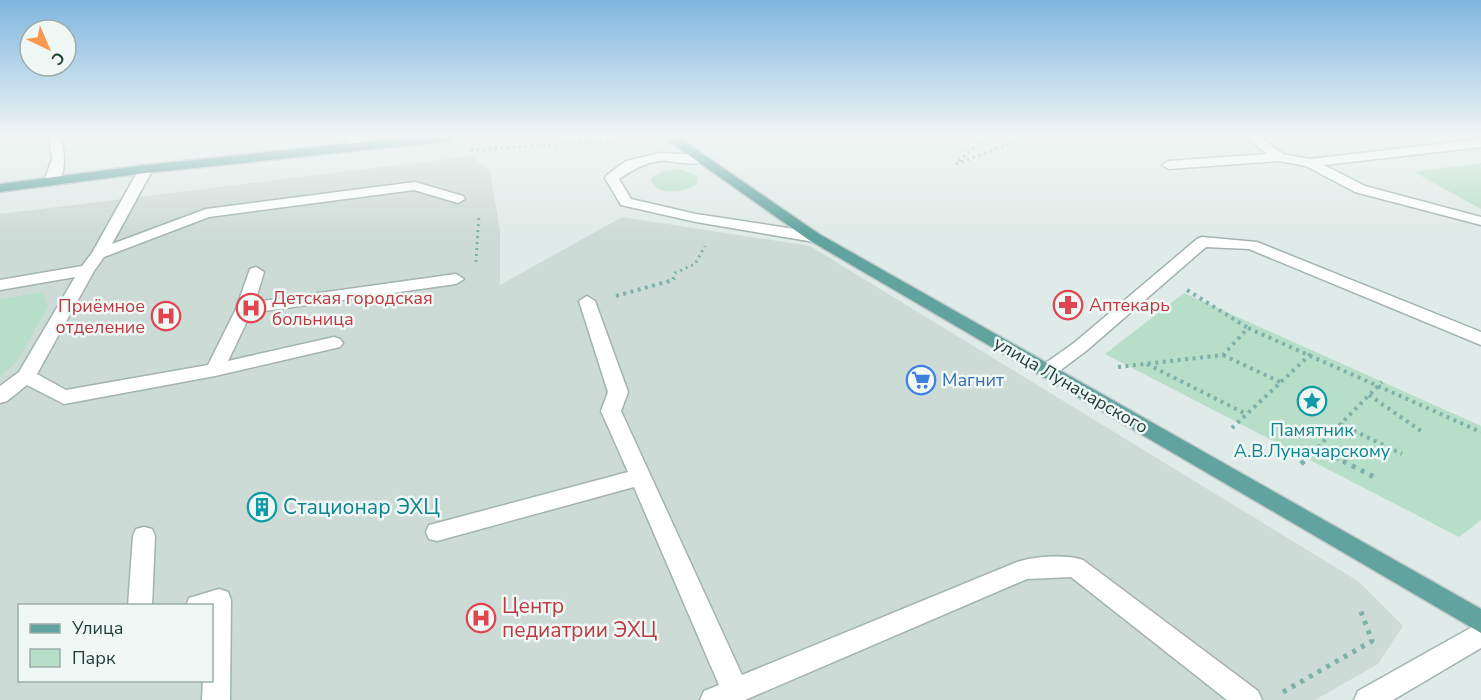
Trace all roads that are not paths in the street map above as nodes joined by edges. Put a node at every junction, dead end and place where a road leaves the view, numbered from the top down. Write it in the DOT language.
graph roads {
  1 [pos="55,170"];
  2 [pos="146,170"];
  3 [pos="623,170"];
  4 [pos="715,170"];
  5 [pos="1323,170"];
  6 [pos="51,181"];
  7 [pos="0,188"];
  8 [pos="458,199"];
  9 [pos="1481,221"];
  10 [pos="814,237"];
  11 [pos="99,254"];
  12 [pos="87,270"];
  13 [pos="256,272"];
  14 [pos="456,279"];
  15 [pos="0,285"];
  16 [pos="588,302"];
  17 [pos="244,309"];
  18 [pos="1481,339"];
  19 [pos="334,343"];
  20 [pos="215,370"];
  21 [pos="1047,371"];
  22 [pos="27,376"];
  23 [pos="0,396"];
  24 [pos="640,477"];
  25 [pos="436,532"];
  26 [pos="144,536"];
  27 [pos="140,604"];
  28 [pos="205,604"];
  29 [pos="1481,622"];
  30 [pos="1481,634"];
  31 [pos="725,696"];
  32 [pos="216,700"];
  33 [pos="1248,700"];
  34 [pos="1368,700"];
  1 -- 6 [label="street"];
  2 -- 6 [label="main road"];
  2 -- 11 [label="street"];
  3 -- 10 [label="street"];
  4 -- 10 [label="main road, улица Луначарского"];
  5 -- 9 [label="street"];
  6 -- 7 [label="main road"];
  8 -- 11 [label="street"];
  10 -- 21 [label="main road, улица Луначарского"];
  11 -- 12 [label="street"];
  12 -- 15 [label="street"];
  12 -- 22 [label="street"];
  13 -- 17 [label="street"];
  14 -- 17 [label="street"];
  16 -- 24 [label="street"];
  17 -- 20 [label="street"];
  18 -- 21 [label="street"];
  19 -- 20 [label="street"];
  20 -- 22 [label="street"];
  21 -- 29 [label="main road, улица Луначарского"];
  22 -- 23 [label="street"];
  24 -- 25 [label="street"];
  24 -- 31 [label="street"];
  26 -- 27 [label="street"];
  28 -- 32 [label="street"];
  30 -- 34 [label="street"];
  31 -- 33 [label="street"];
}
